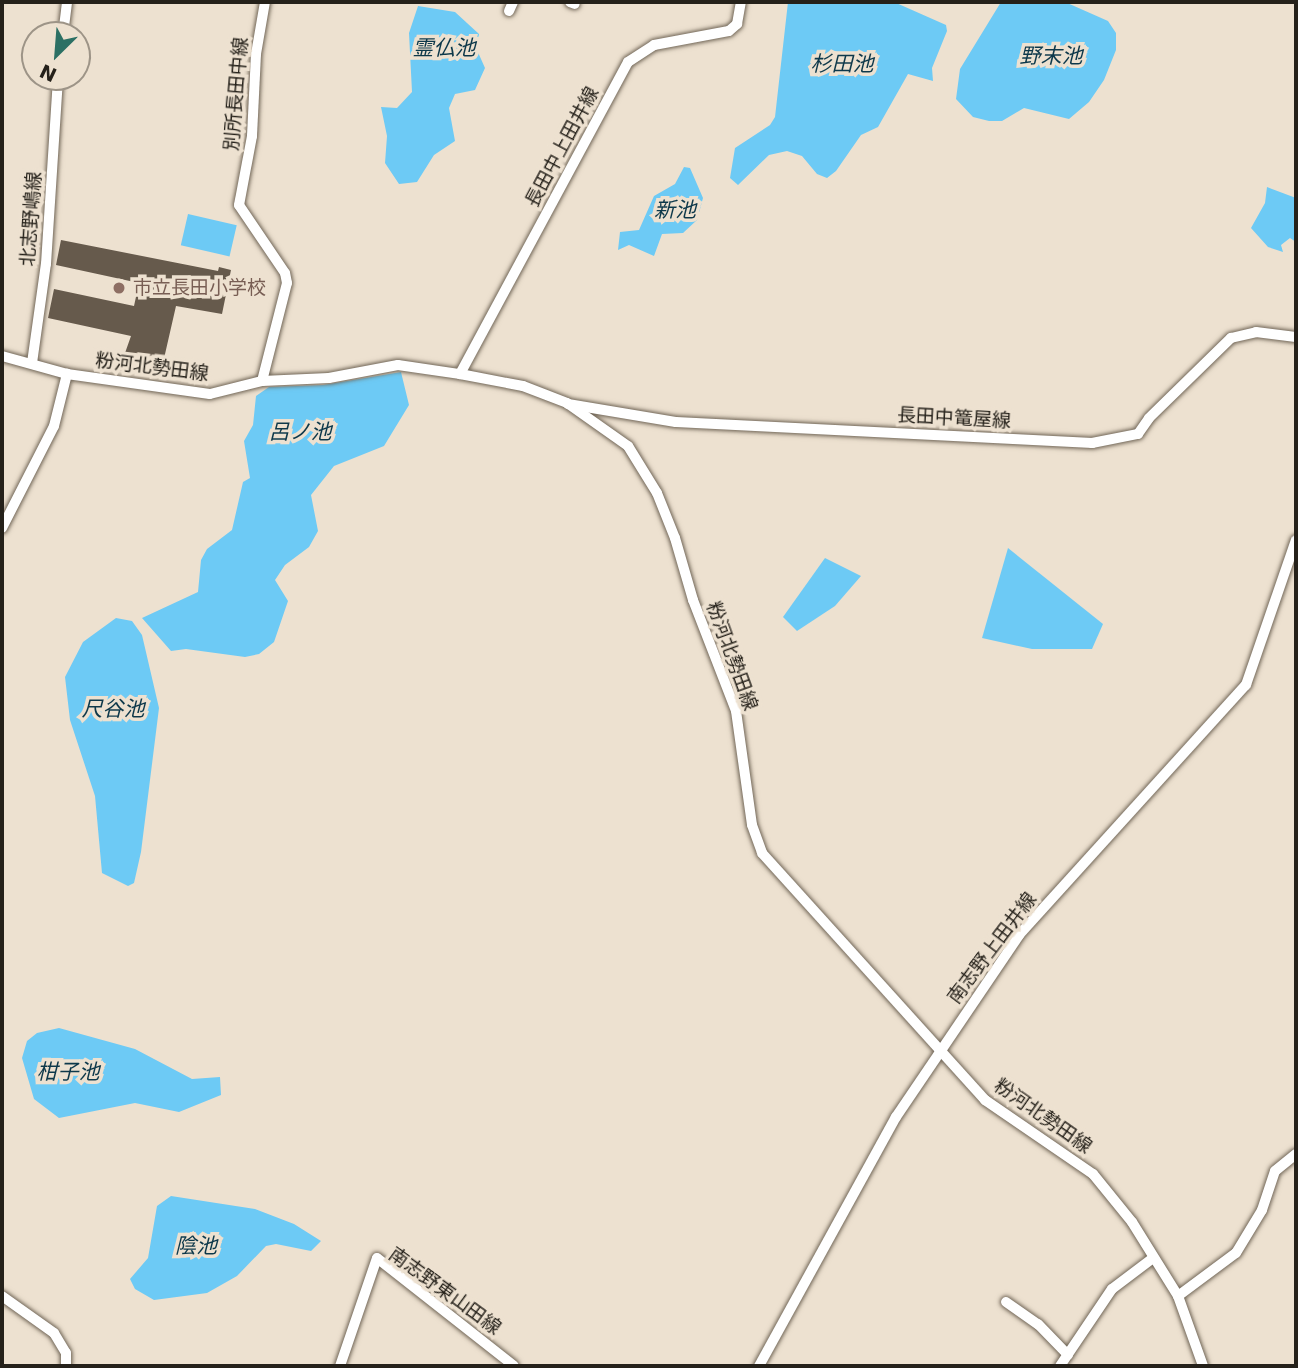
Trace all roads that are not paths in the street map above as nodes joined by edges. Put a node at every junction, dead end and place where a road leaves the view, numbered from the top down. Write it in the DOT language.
graph roads {
  1 [pos="66,2"];
  2 [pos="265,2"];
  3 [pos="741,2"];
  4 [pos="64,21"];
  5 [pos="57,91"];
  6 [pos="1296,337"];
  7 [pos="2,356"];
  8 [pos="32,363"];
  9 [pos="67,374"];
  10 [pos="460,374"];
  11 [pos="261,381"];
  12 [pos="567,404"];
  13 [pos="2,528"];
  14 [pos="1296,540"];
  15 [pos="940,1048"];
  16 [pos="1296,1154"];
  17 [pos="1153,1258"];
  18 [pos="2,1296"];
  19 [pos="1178,1296"];
  20 [pos="1006,1302"];
  21 [pos="1067,1362"];
  22 [pos="66,1366"];
  23 [pos="340,1366"];
  24 [pos="514,1366"];
  25 [pos="759,1366"];
  26 [pos="1203,1366"];
  1 -- 4 [label="street"];
  2 -- 11 [label="street, 別所長田中線"];
  3 -- 10 [label="street, 長田中上田井線"];
  5 -- 8 [label="street, 北志野嶋線"];
  6 -- 12 [label="street, 長田中篭屋線"];
  7 -- 8 [label="street, 粉河北勢田線"];
  8 -- 9 [label="street, 粉河北勢田線"];
  9 -- 11 [label="street, 粉河北勢田線"];
  9 -- 13 [label="street"];
  10 -- 11 [label="street, 粉河北勢田線"];
  10 -- 12 [label="street, 粉河北勢田線"];
  12 -- 15 [label="street, 粉河北勢田線"];
  14 -- 15 [label="street, 南志野上田井線"];
  15 -- 17 [label="street, 粉河北勢田線"];
  15 -- 25 [label="street, 南志野上田井線"];
  16 -- 19 [label="street"];
  17 -- 19 [label="street, 粉河北勢田線"];
  17 -- 21 [label="street"];
  18 -- 22 [label="street"];
  19 -- 26 [label="street, 粉河北勢田線"];
  20 -- 21 [label="street"];
  23 -- 24 [label="street, 南志野東山田線"];
}
